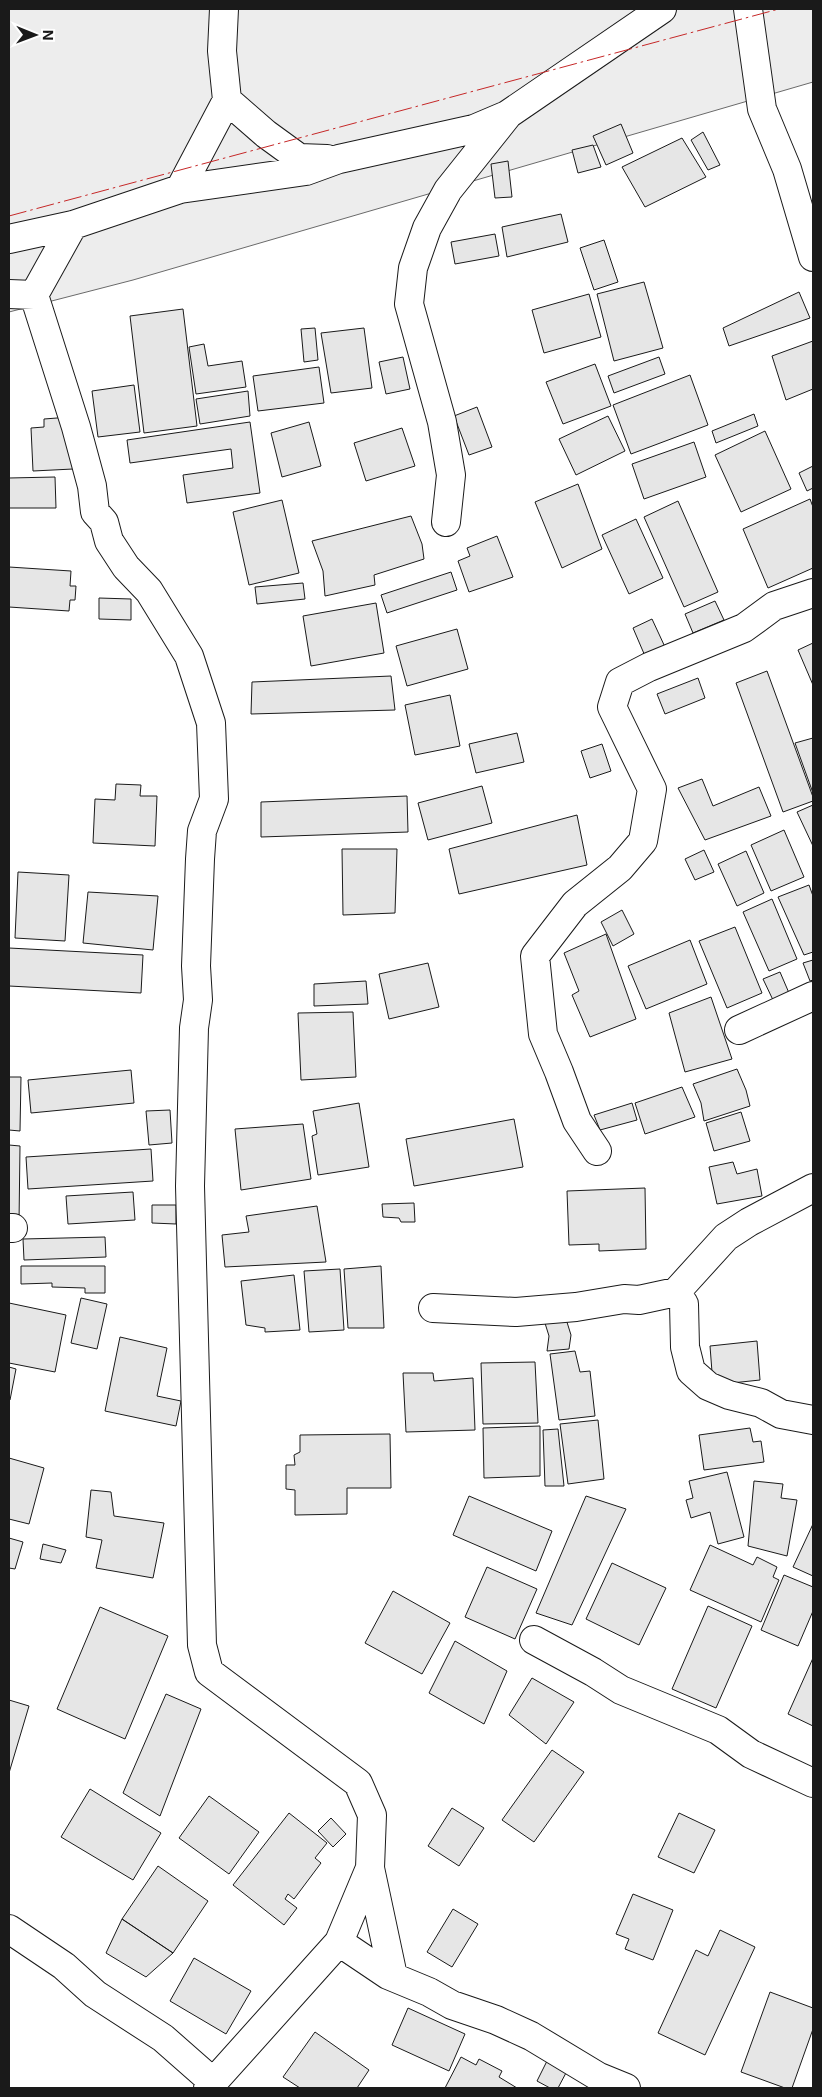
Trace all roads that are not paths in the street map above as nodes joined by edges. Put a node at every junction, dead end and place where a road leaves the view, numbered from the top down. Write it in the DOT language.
graph roads {
  1 [pos="224,9"];
  2 [pos="662,9"];
  3 [pos="748,9"];
  4 [pos="227,100"];
  5 [pos="508,115"];
  6 [pos="339,159"];
  7 [pos="180,189"];
  8 [pos="73,225"];
  9 [pos="9,239"];
  10 [pos="813,257"];
  11 [pos="21,295"];
  12 [pos="446,522"];
  13 [pos="813,593"];
  14 [pos="813,996"];
  15 [pos="740,1030"];
  16 [pos="597,1151"];
  17 [pos="813,1188"];
  18 [pos="676,1292"];
  19 [pos="433,1308"];
  20 [pos="813,1420"];
  21 [pos="534,1640"];
  22 [pos="813,1783"];
  23 [pos="370,1868"];
  24 [pos="9,1929"];
  25 [pos="339,1942"];
  26 [pos="393,1976"];
  27 [pos="210,2085"];
  28 [pos="626,2088"];
  1 -- 4 [label="street"];
  2 -- 5 [label="street"];
  3 -- 10 [label="street"];
  4 -- 6 [label="street"];
  4 -- 7 [label="street"];
  5 -- 6 [label="street"];
  5 -- 12 [label="street"];
  6 -- 7 [label="street"];
  7 -- 8 [label="street"];
  8 -- 9 [label="street"];
  8 -- 11 [label="street"];
  11 -- 23 [label="street"];
  13 -- 16 [label="street"];
  14 -- 15 [label="street"];
  17 -- 18 [label="street"];
  18 -- 19 [label="street"];
  18 -- 20 [label="street"];
  21 -- 22 [label="street"];
  23 -- 25 [label="street"];
  23 -- 26 [label="street"];
  24 -- 27 [label="street"];
  25 -- 26 [label="street"];
  25 -- 27 [label="street"];
  26 -- 28 [label="street"];
}
